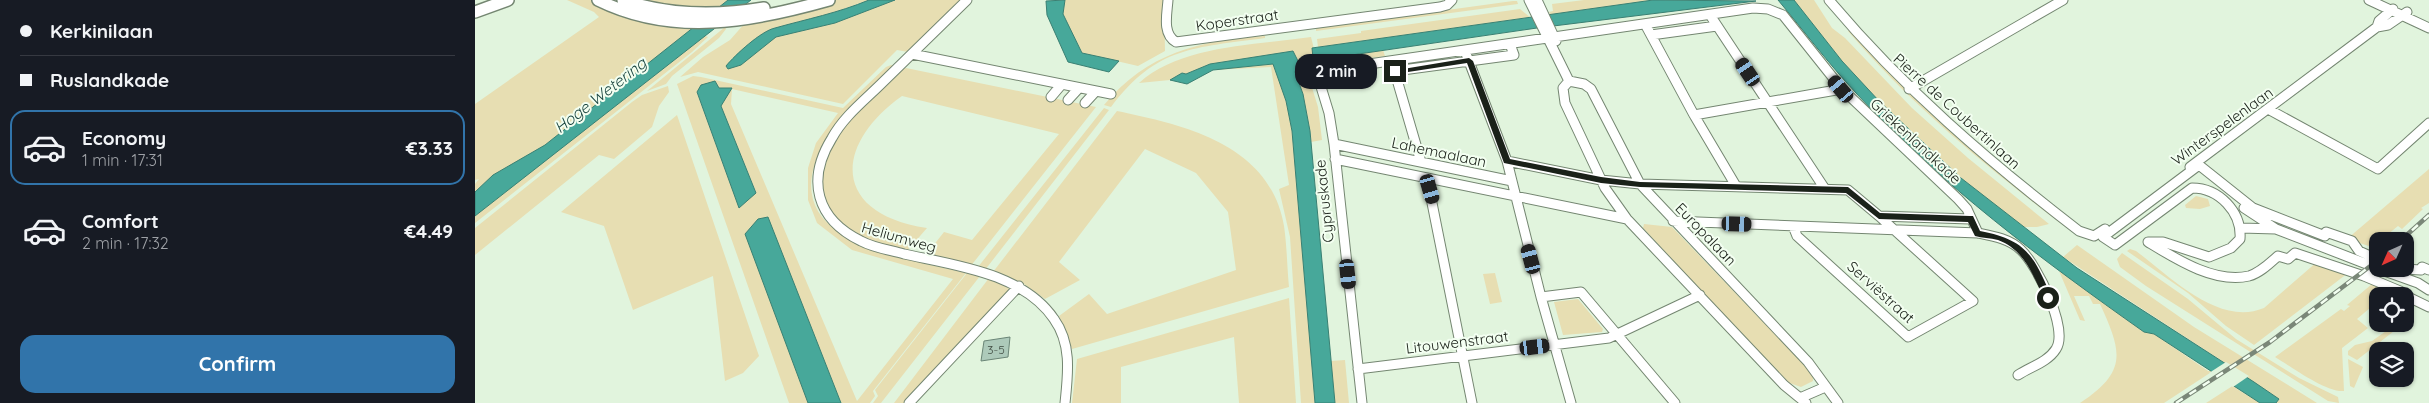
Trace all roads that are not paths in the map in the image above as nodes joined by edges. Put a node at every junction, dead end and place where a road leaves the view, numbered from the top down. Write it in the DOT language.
graph roads {
  1 [pos="492,0"];
  2 [pos="508,0"];
  3 [pos="598,0"];
  4 [pos="623,0"];
  5 [pos="803,0"];
  6 [pos="829,0"];
  7 [pos="967,0"];
  8 [pos="1169,0"];
  9 [pos="1451,0"];
  10 [pos="1529,0"];
  11 [pos="1537,0"];
  12 [pos="1829,0"];
  13 [pos="2063,0"];
  14 [pos="2369,0"];
  15 [pos="2380,0"];
  16 [pos="475,6"];
  17 [pos="2393,9"];
  18 [pos="475,12"];
  19 [pos="1540,13"];
  20 [pos="2404,14"];
  21 [pos="1710,15"];
  22 [pos="2429,23"];
  23 [pos="1645,24"];
  24 [pos="1717,26"];
  25 [pos="2377,27"];
  26 [pos="2429,28"];
  27 [pos="1550,34"];
  28 [pos="1651,35"];
  29 [pos="1510,44"];
  30 [pos="1465,51"];
  31 [pos="912,54"];
  32 [pos="1392,61"];
  33 [pos="1469,61"];
  34 [pos="1395,71"];
  35 [pos="1569,81"];
  36 [pos="1062,84"];
  37 [pos="1079,88"];
  38 [pos="1841,89"];
  39 [pos="1909,89"];
  40 [pos="1096,91"];
  41 [pos="1111,94"];
  42 [pos="1051,97"];
  43 [pos="1068,100"];
  44 [pos="1768,102"];
  45 [pos="1085,103"];
  46 [pos="2268,109"];
  47 [pos="1694,115"];
  48 [pos="2429,123"];
  49 [pos="1334,144"];
  50 [pos="1335,159"];
  51 [pos="1507,161"];
  52 [pos="1421,162"];
  53 [pos="2193,167"];
  54 [pos="1427,178"];
  55 [pos="1601,180"];
  56 [pos="1512,181"];
  57 [pos="1640,184"];
  58 [pos="1736,186"];
  59 [pos="1825,189"];
  60 [pos="1517,195"];
  61 [pos="1879,216"];
  62 [pos="1627,219"];
  63 [pos="1970,219"];
  64 [pos="1673,222"];
  65 [pos="1793,226"];
  66 [pos="2241,228"];
  67 [pos="2276,229"];
  68 [pos="1893,231"];
  69 [pos="2079,231"];
  70 [pos="1977,234"];
  71 [pos="2360,251"];
  72 [pos="2345,256"];
  73 [pos="2369,258"];
  74 [pos="2369,263"];
  75 [pos="2414,270"];
  76 [pos="2429,270"];
  77 [pos="2369,272"];
  78 [pos="2365,276"];
  79 [pos="2407,278"];
  80 [pos="2414,278"];
  81 [pos="2418,283"];
  82 [pos="2429,283"];
  83 [pos="1019,286"];
  84 [pos="2429,290"];
  85 [pos="1699,295"];
  86 [pos="1541,297"];
  87 [pos="2429,305"];
  88 [pos="1617,334"];
  89 [pos="1554,344"];
  90 [pos="1462,356"];
  91 [pos="1358,369"];
  92 [pos="2019,375"];
  93 [pos="1824,384"];
  94 [pos="1803,400"];
  95 [pos="909,403"];
  96 [pos="1065,403"];
  97 [pos="1362,403"];
  98 [pos="1472,403"];
  99 [pos="1571,403"];
  100 [pos="1675,403"];
  101 [pos="1838,403"];
  1 -- 16 [label="main road"];
  2 -- 18 [label="main road"];
  3 -- 6 [label="main road"];
  4 -- 5 [label="main road"];
  7 -- 31 [label="street, Heliumweg"];
  8 -- 9 [label="street, Koperstraat"];
  10 -- 19 [label="street"];
  11 -- 19 [label="street"];
  12 -- 39 [label="street, Pierre de Coubertinlaan"];
  13 -- 39 [label="street"];
  14 -- 17 [label="street"];
  15 -- 17 [label="street"];
  17 -- 20 [label="street"];
  17 -- 25 [label="street, Winterspelenlaan"];
  19 -- 27 [label="street"];
  20 -- 22 [label="street"];
  20 -- 25 [label="street, Winterspelenlaan"];
  20 -- 26 [label="street"];
  21 -- 23 [label="street"];
  21 -- 24 [label="street"];
  21 -- 38 [label="street, Griekenlandkade"];
  23 -- 27 [label="street"];
  23 -- 28 [label="street"];
  24 -- 28 [label="street"];
  24 -- 44 [label="street"];
  25 -- 46 [label="street, Winterspelenlaan"];
  27 -- 29 [label="street"];
  27 -- 35 [label="street"];
  28 -- 47 [label="street"];
  29 -- 30 [label="street"];
  29 -- 33 [label="street"];
  30 -- 32 [label="street"];
  30 -- 33 [label="street"];
  31 -- 36 [label="street"];
  31 -- 83 [label="street, Heliumweg"];
  32 -- 34 [label="street"];
  32 -- 49 [label="street, Cypruskade"];
  33 -- 34 [label="street"];
  33 -- 51 [label="street"];
  34 -- 52 [label="street"];
  35 -- 55 [label="street"];
  35 -- 57 [label="street, Europalaan"];
  36 -- 37 [label="street"];
  36 -- 42 [label="street"];
  37 -- 40 [label="street"];
  37 -- 43 [label="street"];
  38 -- 44 [label="street"];
  38 -- 63 [label="street, Griekenlandkade"];
  39 -- 69 [label="street, Pierre de Coubertinlaan"];
  40 -- 41 [label="street"];
  40 -- 45 [label="street"];
  44 -- 47 [label="street"];
  44 -- 59 [label="street"];
  46 -- 48 [label="street"];
  46 -- 53 [label="street, Winterspelenlaan"];
  47 -- 58 [label="street"];
  49 -- 50 [label="street, Cypruskade"];
  49 -- 52 [label="street, Lahemaalaan"];
  50 -- 54 [label="street, Lahemaalaan"];
  50 -- 91 [label="street, Cypruskade"];
  51 -- 55 [label="street, Lahemaalaan"];
  51 -- 56 [label="street, Lahemaalaan"];
  52 -- 56 [label="street, Lahemaalaan"];
  53 -- 66 [label="street"];
  53 -- 67 [label="street"];
  53 -- 69 [label="street, Winterspelenlaan"];
  53 -- 71 [label="street"];
  54 -- 60 [label="street, Lahemaalaan"];
  54 -- 90 [label="street"];
  55 -- 57 [label="street, Lahemaalaan"];
  55 -- 62 [label="street"];
  56 -- 60 [label="street"];
  57 -- 58 [label="street, Lahemaalaan"];
  57 -- 64 [label="street, Europalaan"];
  58 -- 59 [label="street, Lahemaalaan"];
  59 -- 61 [label="street, Lahemaalaan"];
  60 -- 62 [label="street, Lahemaalaan"];
  60 -- 86 [label="street"];
  61 -- 63 [label="street"];
  61 -- 68 [label="street, Lahemaalaan"];
  62 -- 85 [label="street"];
  63 -- 70 [label="street, Griekenlandkade"];
  64 -- 65 [label="street"];
  64 -- 93 [label="street, Europalaan"];
  65 -- 68 [label="street"];
  65 -- 68 [label="street, Serviëstraat"];
  66 -- 67 [label="street"];
  66 -- 78 [label="street"];
  67 -- 72 [label="street"];
  68 -- 70 [label="street"];
  70 -- 92 [label="street"];
  71 -- 72 [label="street"];
  71 -- 73 [label="street"];
  72 -- 74 [label="street"];
  75 -- 76 [label="street"];
  77 -- 78 [label="street"];
  78 -- 87 [label="street"];
  79 -- 81 [label="street"];
  80 -- 81 [label="street"];
  81 -- 82 [label="street"];
  81 -- 84 [label="street"];
  83 -- 95 [label="street"];
  83 -- 96 [label="street, Heliumweg"];
  85 -- 88 [label="street, Litouwenstraat"];
  85 -- 94 [label="street"];
  86 -- 88 [label="street"];
  86 -- 89 [label="street"];
  88 -- 89 [label="street, Litouwenstraat"];
  88 -- 100 [label="street"];
  89 -- 90 [label="street, Litouwenstraat"];
  89 -- 99 [label="street"];
  90 -- 91 [label="street, Litouwenstraat"];
  90 -- 98 [label="street"];
  91 -- 97 [label="street, Cypruskade"];
  93 -- 94 [label="street"];
  93 -- 101 [label="street, Europalaan"];
}
